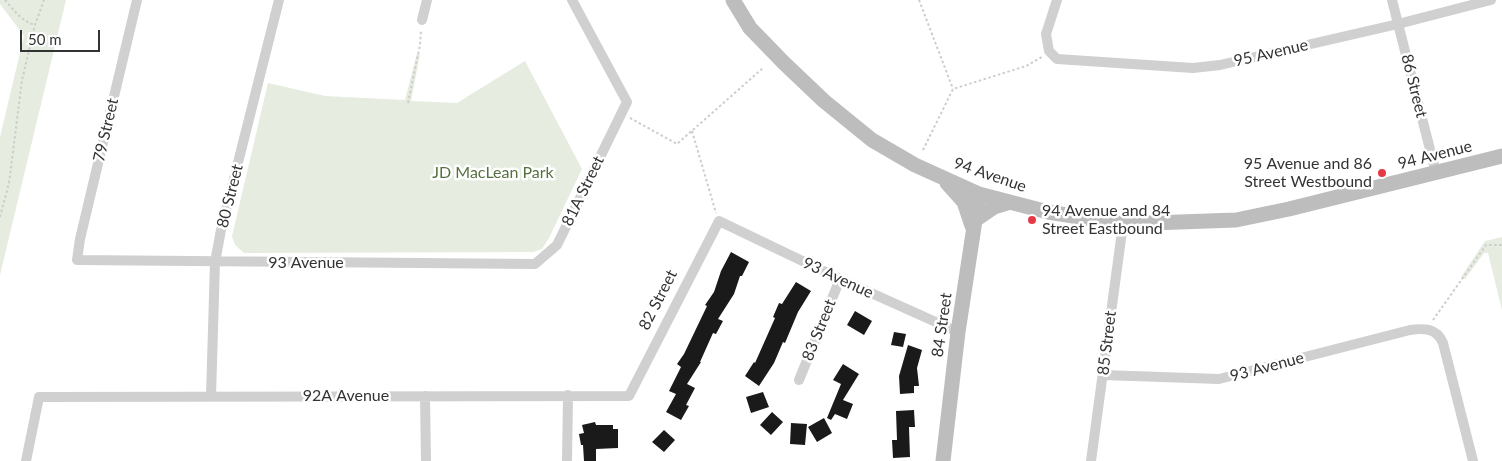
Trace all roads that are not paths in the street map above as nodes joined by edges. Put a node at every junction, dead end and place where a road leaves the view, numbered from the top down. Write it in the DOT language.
graph roads {
  1 [pos="137,0"];
  2 [pos="279,0"];
  3 [pos="427,0"];
  4 [pos="572,0"];
  5 [pos="733,0"];
  6 [pos="1057,0"];
  7 [pos="1392,0"];
  8 [pos="1491,0"];
  9 [pos="422,20"];
  10 [pos="1398,24"];
  11 [pos="1502,156"];
  12 [pos="1436,173"];
  13 [pos="942,177"];
  14 [pos="979,194"];
  15 [pos="1010,202"];
  16 [pos="720,221"];
  17 [pos="1122,224"];
  18 [pos="974,225"];
  19 [pos="77,260"];
  20 [pos="215,262"];
  21 [pos="536,264"];
  22 [pos="840,279"];
  23 [pos="958,332"];
  24 [pos="1103,375"];
  25 [pos="799,380"];
  26 [pos="568,395"];
  27 [pos="211,396"];
  28 [pos="425,396"];
  29 [pos="629,396"];
  30 [pos="26,461"];
  31 [pos="426,461"];
  32 [pos="567,461"];
  33 [pos="943,461"];
  34 [pos="1092,461"];
  35 [pos="1473,461"];
  1 -- 19 [label="street, 79 Street"];
  2 -- 20 [label="street, 80 Street"];
  3 -- 9 [label="street"];
  4 -- 21 [label="street, 81A Street"];
  5 -- 13 [label="street, 94 Avenue"];
  6 -- 10 [label="street, 95 Avenue"];
  7 -- 10 [label="street, 86 Street"];
  8 -- 10 [label="street, 95 Avenue"];
  10 -- 12 [label="street, 86 Street"];
  11 -- 12 [label="street, 94 Avenue"];
  12 -- 17 [label="street, 94 Avenue"];
  13 -- 14 [label="street, 94 Avenue"];
  13 -- 18 [label="street"];
  14 -- 15 [label="street, 94 Avenue"];
  14 -- 18 [label="street, 84 Street"];
  15 -- 17 [label="street, 94 Avenue"];
  15 -- 18 [label="street"];
  16 -- 22 [label="street, 93 Avenue"];
  16 -- 29 [label="street, 82 Street"];
  17 -- 24 [label="street, 85 Street"];
  18 -- 23 [label="street, 84 Street"];
  19 -- 20 [label="street, 93 Avenue"];
  20 -- 21 [label="street, 93 Avenue"];
  20 -- 27 [label="street, 80 Street"];
  22 -- 23 [label="street, 93 Avenue"];
  22 -- 25 [label="street, 83 Street"];
  23 -- 33 [label="street, 84 Street"];
  24 -- 34 [label="street, 85 Street"];
  24 -- 35 [label="street, 93 Avenue"];
  26 -- 28 [label="street, 92A Avenue"];
  26 -- 29 [label="street, 92A Avenue"];
  26 -- 32 [label="street"];
  27 -- 28 [label="street, 92A Avenue"];
  27 -- 30 [label="street, 92A Avenue"];
  28 -- 31 [label="street"];
}
